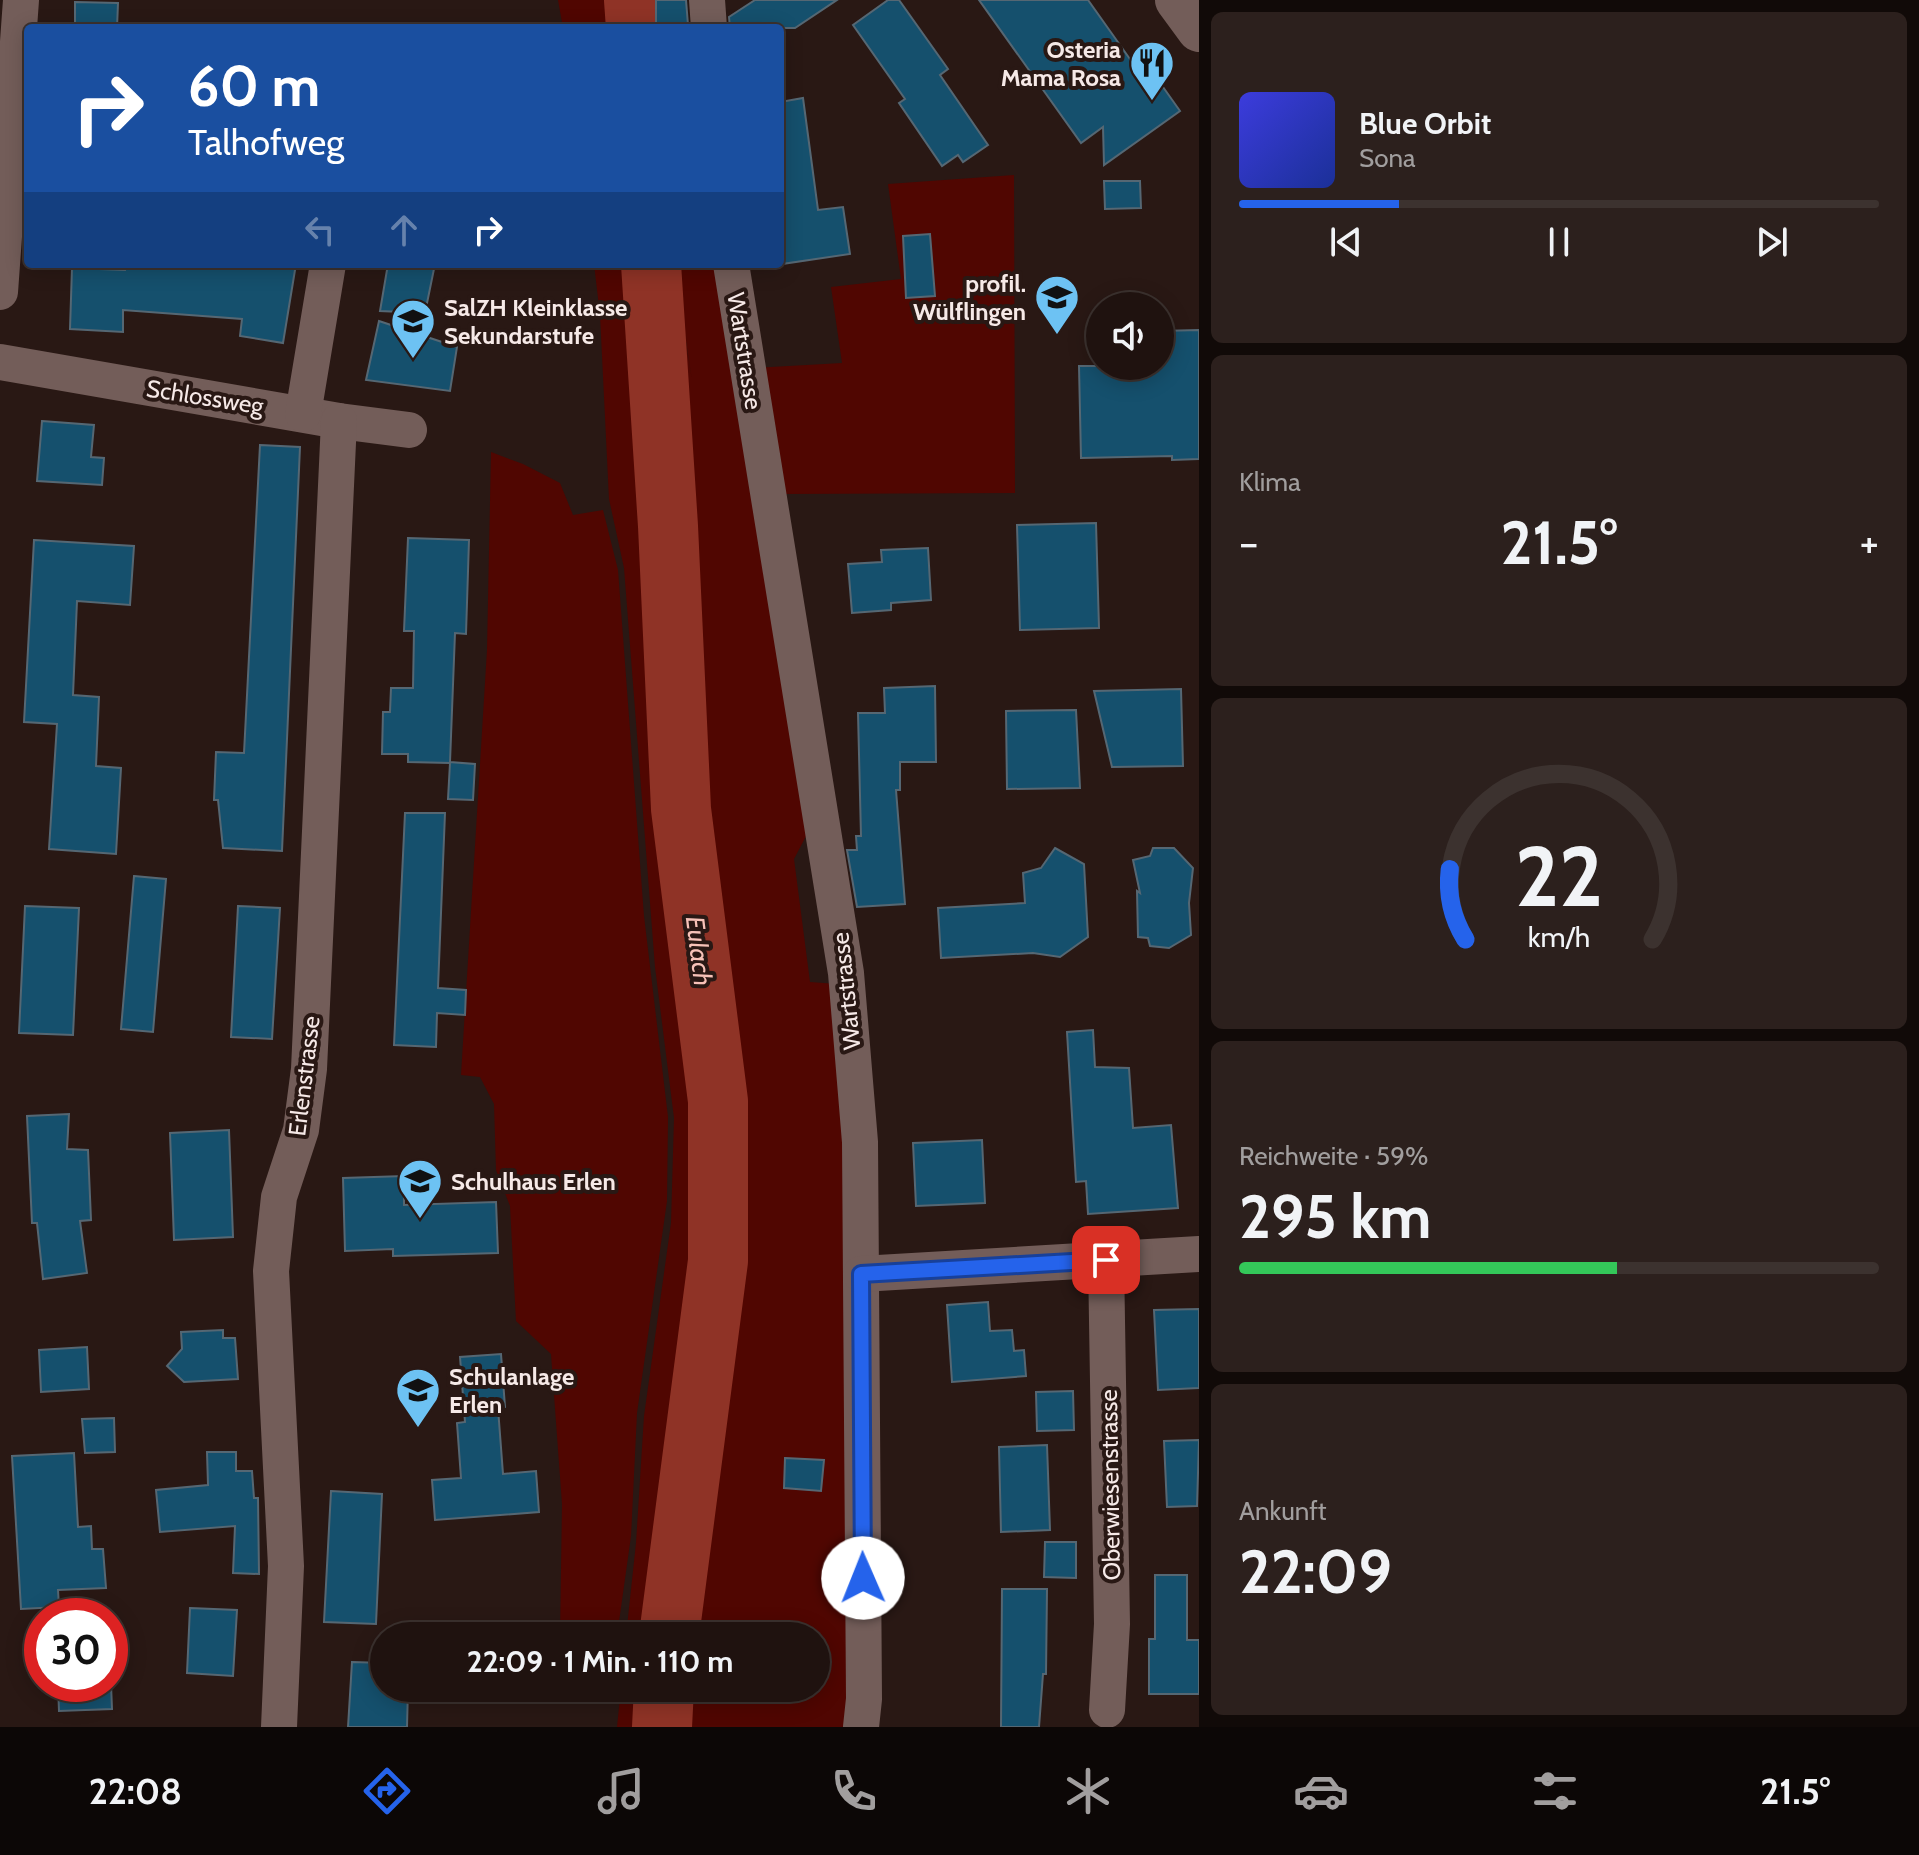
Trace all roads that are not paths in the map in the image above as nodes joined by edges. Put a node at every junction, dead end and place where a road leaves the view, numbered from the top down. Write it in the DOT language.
graph roads {
  1 [pos="21,0"];
  2 [pos="707,0"];
  3 [pos="1177,0"];
  4 [pos="709,24"];
  5 [pos="1199,30"];
  6 [pos="327,268"];
  7 [pos="732,268"];
  8 [pos="0,292"];
  9 [pos="0,362"];
  10 [pos="303,414"];
  11 [pos="339,421"];
  12 [pos="409,430"];
  13 [pos="1199,1254"];
  14 [pos="1106,1260"];
  15 [pos="861,1274"];
  16 [pos="1107,1710"];
  17 [pos="279,1727"];
  18 [pos="861,1727"];
  1 -- 8 [label="street"];
  2 -- 4 [label="street"];
  3 -- 5 [label="street"];
  6 -- 10 [label="street"];
  7 -- 15 [label="street, Wartstrasse"];
  9 -- 10 [label="street, Schlossweg"];
  10 -- 11 [label="street, Schlossweg"];
  11 -- 12 [label="street, Schlossweg"];
  11 -- 17 [label="street, Erlenstrasse"];
  13 -- 14 [label="street"];
  14 -- 15 [label="street"];
  14 -- 16 [label="street, Oberwiesenstrasse"];
  15 -- 18 [label="street, Wartstrasse"];
}
